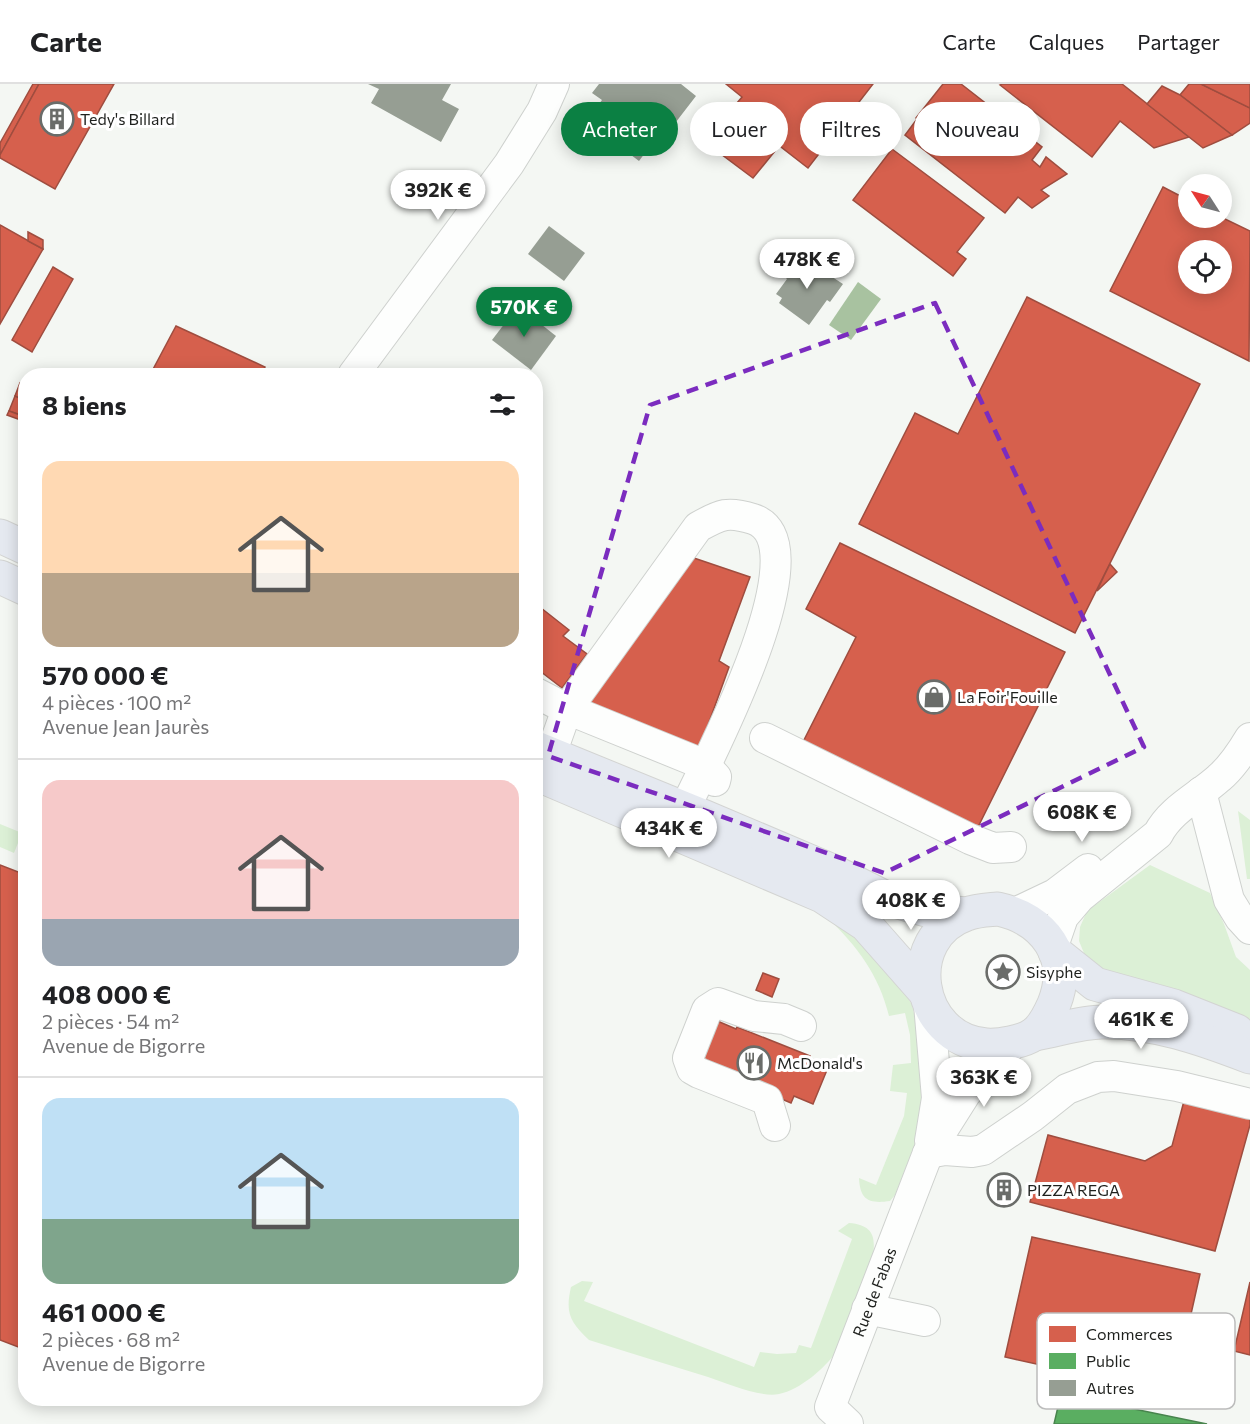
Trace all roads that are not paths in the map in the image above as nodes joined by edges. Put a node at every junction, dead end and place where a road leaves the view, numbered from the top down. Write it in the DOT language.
graph roads {
  1 [pos="554,84"];
  2 [pos="358,368"];
  3 [pos="0,536"];
  4 [pos="18,544"];
  5 [pos="0,547"];
  6 [pos="18,555"];
  7 [pos="0,564"];
  8 [pos="18,572"];
  9 [pos="0,577"];
  10 [pos="18,585"];
  11 [pos="543,697"];
  12 [pos="567,709"];
  13 [pos="765,738"];
  14 [pos="1250,738"];
  15 [pos="543,755"];
  16 [pos="543,760"];
  17 [pos="543,760"];
  18 [pos="705,765"];
  19 [pos="1201,792"];
  20 [pos="685,808"];
  21 [pos="1165,821"];
  22 [pos="1011,847"];
  23 [pos="828,869"];
  24 [pos="1015,913"];
  25 [pos="965,914"];
  26 [pos="1250,929"];
  27 [pos="1054,949"];
  28 [pos="927,998"];
  29 [pos="792,1022"];
  30 [pos="1250,1036"];
  31 [pos="1023,1038"];
  32 [pos="1201,1041"];
  33 [pos="1250,1057"];
  34 [pos="1250,1065"];
  35 [pos="1250,1104"];
  36 [pos="775,1126"];
  37 [pos="928,1153"];
  38 [pos="867,1309"];
  39 [pos="925,1322"];
  40 [pos="848,1424"];
  1 -- 2 [label="street"];
  3 -- 4 [label="main road"];
  5 -- 6 [label="main road"];
  7 -- 8 [label="street"];
  9 -- 10 [label="main road"];
  11 -- 12 [label="street"];
  12 -- 15 [label="street"];
  12 -- 18 [label="street"];
  12 -- 18 [label="street"];
  13 -- 22 [label="street"];
  14 -- 19 [label="street"];
  16 -- 20 [label="main road"];
  17 -- 28 [label="main road"];
  18 -- 20 [label="street"];
  18 -- 23 [label="street"];
  19 -- 21 [label="street"];
  19 -- 26 [label="street"];
  20 -- 23 [label="main road"];
  21 -- 24 [label="street"];
  21 -- 27 [label="street"];
  23 -- 25 [label="main road"];
  24 -- 25 [label="main road"];
  24 -- 27 [label="main road"];
  25 -- 28 [label="main road"];
  27 -- 30 [label="main road"];
  27 -- 31 [label="main road"];
  28 -- 31 [label="main road"];
  28 -- 37 [label="street, Rue de Fabas"];
  29 -- 36 [label="street"];
  31 -- 32 [label="main road"];
  31 -- 37 [label="street, Rue de Fabas"];
  32 -- 33 [label="main road"];
  32 -- 34 [label="street"];
  35 -- 37 [label="street"];
  37 -- 38 [label="street, Rue de Fabas"];
  38 -- 39 [label="street"];
  38 -- 40 [label="street, Rue de Fabas"];
}
